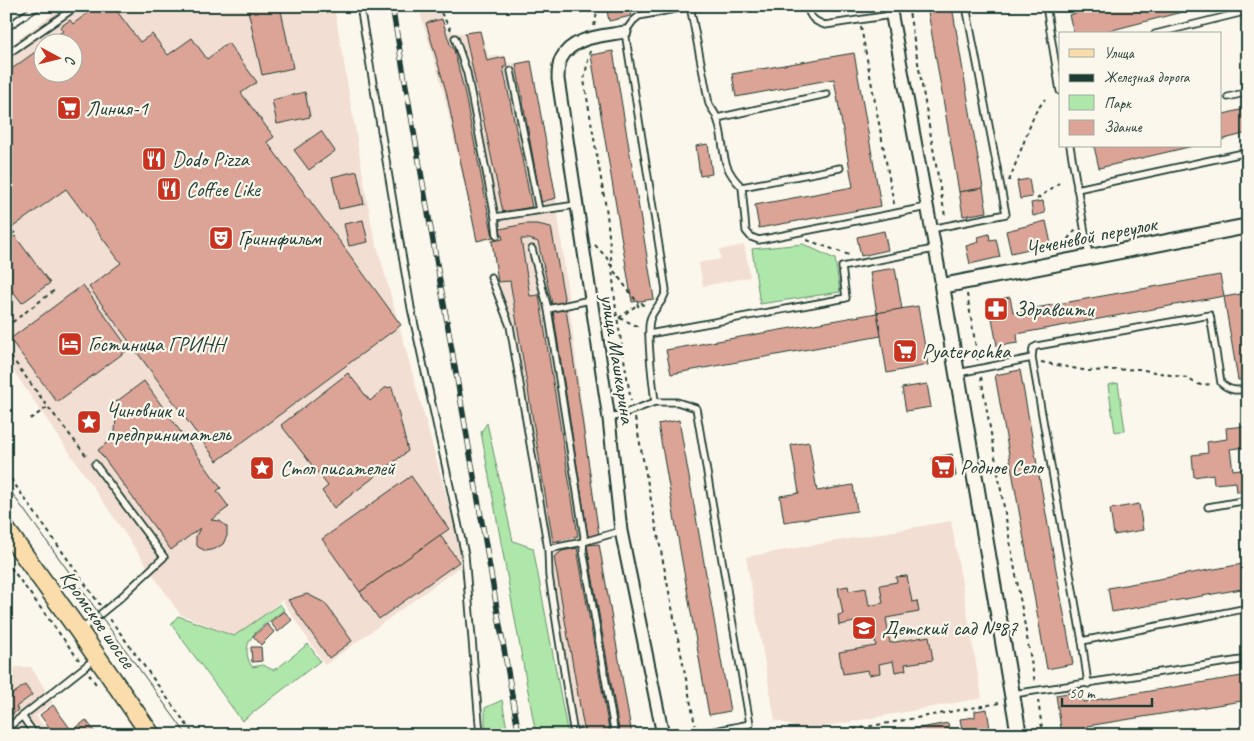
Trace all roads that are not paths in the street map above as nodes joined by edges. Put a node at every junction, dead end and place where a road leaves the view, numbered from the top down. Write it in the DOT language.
graph roads {
  1 [pos="38,6"];
  2 [pos="77,6"];
  3 [pos="360,6"];
  4 [pos="690,6"];
  5 [pos="807,6"];
  6 [pos="966,6"];
  7 [pos="1046,6"];
  8 [pos="890,11"];
  9 [pos="1248,11"];
  10 [pos="6,28"];
  11 [pos="626,32"];
  12 [pos="1163,32"];
  13 [pos="455,38"];
  14 [pos="6,55"];
  15 [pos="1057,58"];
  16 [pos="511,71"];
  17 [pos="1059,80"];
  18 [pos="1248,92"];
  19 [pos="827,94"];
  20 [pos="1228,97"];
  21 [pos="717,118"];
  22 [pos="1070,148"];
  23 [pos="1248,152"];
  24 [pos="840,168"];
  25 [pos="742,187"];
  26 [pos="1077,189"];
  27 [pos="576,205"];
  28 [pos="927,207"];
  29 [pos="539,210"];
  30 [pos="495,218"];
  31 [pos="1248,226"];
  32 [pos="931,229"];
  33 [pos="497,235"];
  34 [pos="532,249"];
  35 [pos="934,249"];
  36 [pos="1089,256"];
  37 [pos="491,278"];
  38 [pos="942,286"];
  39 [pos="590,304"];
  40 [pos="548,309"];
  41 [pos="649,334"];
  42 [pos="1032,358"];
  43 [pos="958,373"];
  44 [pos="1248,389"];
  45 [pos="655,402"];
  46 [pos="608,419"];
  47 [pos="95,464"];
  48 [pos="1248,500"];
  49 [pos="1208,507"];
  50 [pos="6,530"];
  51 [pos="621,532"];
  52 [pos="583,542"];
  53 [pos="548,549"];
  54 [pos="1248,608"];
  55 [pos="79,631"];
  56 [pos="1082,641"];
  57 [pos="1248,659"];
  58 [pos="91,662"];
  59 [pos="1088,684"];
  60 [pos="1011,694"];
  61 [pos="22,716"];
  62 [pos="6,729"];
  63 [pos="35,735"];
  64 [pos="151,735"];
  65 [pos="480,735"];
  66 [pos="574,735"];
  67 [pos="615,735"];
  68 [pos="663,735"];
  69 [pos="696,735"];
  70 [pos="1019,735"];
  1 -- 10 [label="lane"];
  2 -- 14 [label="lane"];
  3 -- 65 [label="lane"];
  4 -- 11 [label="lane"];
  4 -- 21 [label="lane"];
  5 -- 8 [label="lane"];
  6 -- 32 [label="lane"];
  7 -- 15 [label="lane"];
  8 -- 28 [label="street"];
  9 -- 12 [label="lane"];
  11 -- 27 [label="street, улица Машкарина"];
  11 -- 41 [label="lane"];
  13 -- 30 [label="lane"];
  15 -- 17 [label="lane"];
  16 -- 29 [label="lane"];
  18 -- 20 [label="lane"];
  19 -- 21 [label="lane"];
  21 -- 25 [label="lane"];
  22 -- 26 [label="lane"];
  23 -- 26 [label="lane"];
  24 -- 25 [label="lane"];
  25 -- 28 [label="lane"];
  26 -- 36 [label="lane"];
  27 -- 29 [label="lane"];
  27 -- 39 [label="street, улица Машкарина"];
  28 -- 32 [label="street"];
  29 -- 30 [label="lane"];
  30 -- 33 [label="lane"];
  31 -- 36 [label="street, Чеченевой переулок"];
  32 -- 35 [label="street"];
  34 -- 40 [label="lane"];
  35 -- 38 [label="street"];
  35 -- 41 [label="lane"];
  36 -- 38 [label="street, Чеченевой переулок"];
  37 -- 53 [label="lane"];
  38 -- 43 [label="street"];
  39 -- 40 [label="lane"];
  39 -- 46 [label="street, улица Машкарина"];
  40 -- 52 [label="lane"];
  41 -- 45 [label="lane"];
  42 -- 43 [label="lane"];
  42 -- 44 [label="lane"];
  42 -- 56 [label="lane"];
  43 -- 60 [label="street"];
  45 -- 46 [label="lane"];
  45 -- 69 [label="lane"];
  46 -- 51 [label="street, улица Машкарина"];
  47 -- 55 [label="lane"];
  48 -- 49 [label="lane"];
  50 -- 55 [label="main road, Кромское шоссе"];
  51 -- 52 [label="lane"];
  51 -- 68 [label="street, улица Машкарина"];
  52 -- 53 [label="lane"];
  52 -- 67 [label="lane"];
  53 -- 66 [label="lane"];
  54 -- 56 [label="lane"];
  55 -- 58 [label="main road, Кромское шоссе"];
  56 -- 59 [label="lane"];
  57 -- 59 [label="lane"];
  58 -- 61 [label="lane"];
  58 -- 64 [label="main road, Кромское шоссе"];
  59 -- 60 [label="lane"];
  60 -- 70 [label="street"];
  61 -- 62 [label="lane"];
  61 -- 63 [label="lane"];
}
